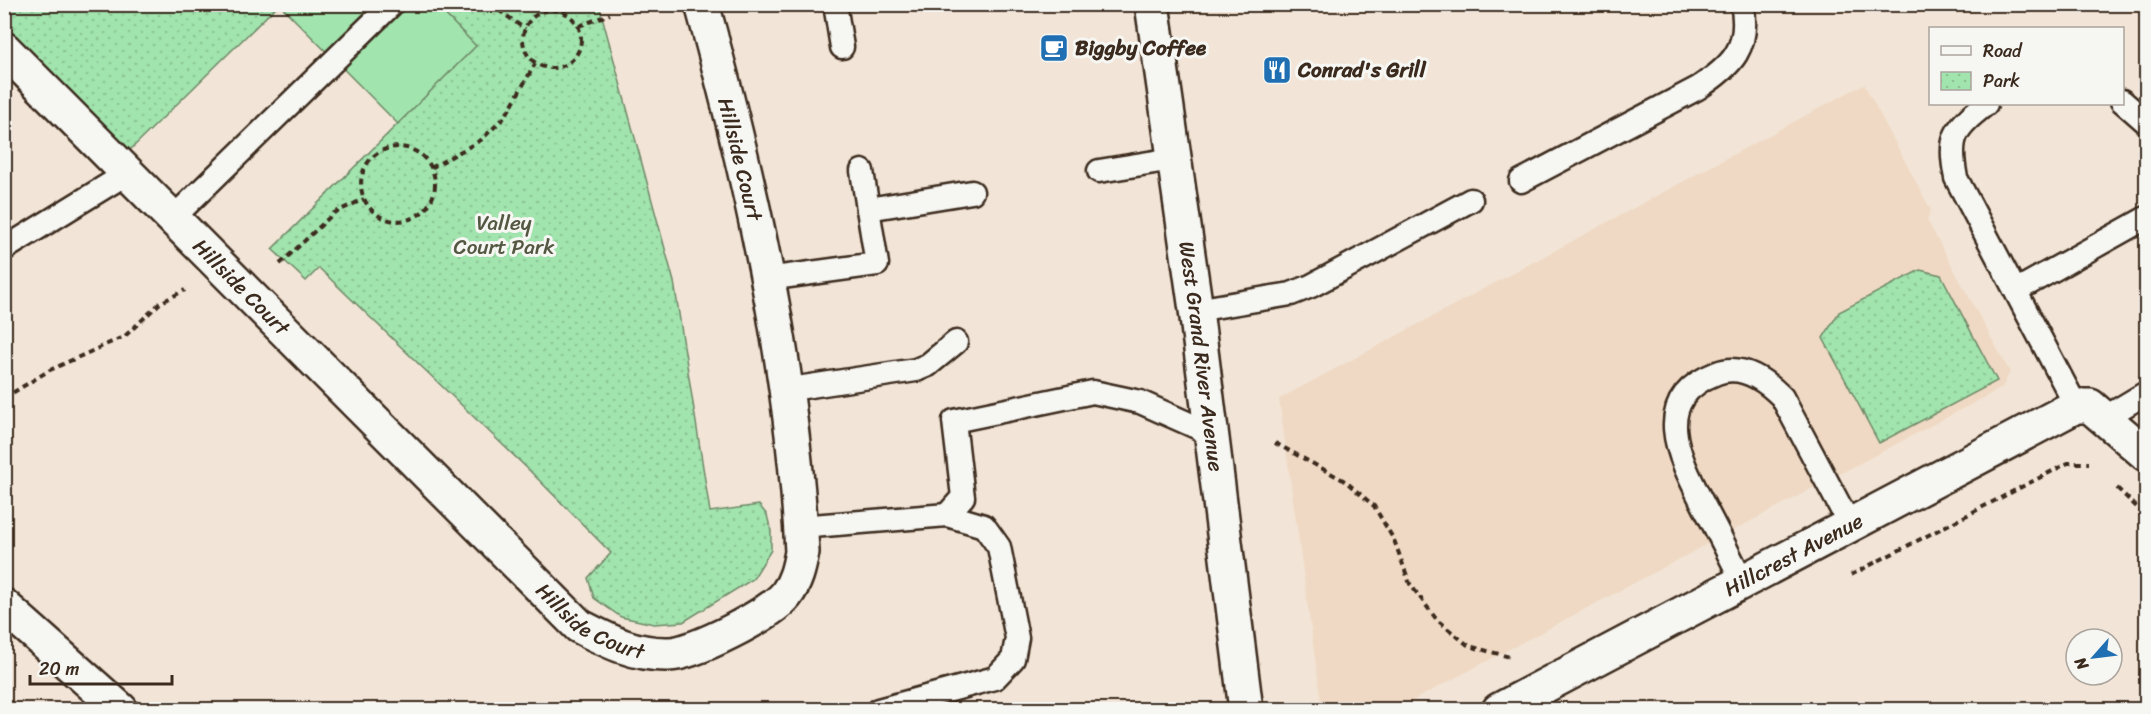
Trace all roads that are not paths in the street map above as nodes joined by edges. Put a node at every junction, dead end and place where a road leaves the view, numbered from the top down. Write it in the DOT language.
graph roads {
  1 [pos="392,4"];
  2 [pos="835,4"];
  3 [pos="1152,4"];
  4 [pos="1742,4"];
  5 [pos="709,6"];
  6 [pos="842,47"];
  7 [pos="4,49"];
  8 [pos="2124,103"];
  9 [pos="1985,105"];
  10 [pos="2146,123"];
  11 [pos="1173,159"];
  12 [pos="862,171"];
  13 [pos="1099,171"];
  14 [pos="126,174"];
  15 [pos="1521,181"];
  16 [pos="972,192"];
  17 [pos="1472,200"];
  18 [pos="868,209"];
  19 [pos="173,218"];
  20 [pos="2146,218"];
  21 [pos="4,249"];
  22 [pos="767,279"];
  23 [pos="2017,290"];
  24 [pos="1196,310"];
  25 [pos="956,342"];
  26 [pos="784,390"];
  27 [pos="2146,393"];
  28 [pos="2091,410"];
  29 [pos="1212,434"];
  30 [pos="2146,454"];
  31 [pos="947,515"];
  32 [pos="1850,525"];
  33 [pos="800,527"];
  34 [pos="1743,582"];
  35 [pos="4,606"];
  36 [pos="121,710"];
  37 [pos="878,710"];
  38 [pos="1246,710"];
  39 [pos="1499,710"];
  1 -- 19 [label="lane"];
  2 -- 6 [label="lane"];
  3 -- 11 [label="street, West Grand River Avenue"];
  4 -- 15 [label="lane"];
  5 -- 22 [label="street, Hillside Court"];
  7 -- 14 [label="street, Hillside Court"];
  8 -- 10 [label="lane"];
  9 -- 23 [label="lane"];
  11 -- 13 [label="lane"];
  11 -- 24 [label="street, West Grand River Avenue"];
  12 -- 18 [label="lane"];
  14 -- 19 [label="street, Hillside Court"];
  14 -- 21 [label="lane"];
  16 -- 18 [label="lane"];
  17 -- 24 [label="lane"];
  18 -- 22 [label="lane"];
  19 -- 33 [label="street, Hillside Court"];
  20 -- 23 [label="lane"];
  22 -- 26 [label="street, Hillside Court"];
  23 -- 28 [label="lane"];
  24 -- 29 [label="street, West Grand River Avenue"];
  25 -- 26 [label="lane"];
  26 -- 33 [label="street, Hillside Court"];
  27 -- 28 [label="lane"];
  28 -- 30 [label="street"];
  28 -- 32 [label="street, Hillcrest Avenue"];
  29 -- 31 [label="lane"];
  29 -- 38 [label="street, West Grand River Avenue"];
  31 -- 33 [label="lane"];
  31 -- 37 [label="lane"];
  32 -- 34 [label="street, Hillcrest Avenue"];
  32 -- 34 [label="lane"];
  34 -- 39 [label="street, Hillcrest Avenue"];
  35 -- 36 [label="street"];
}
